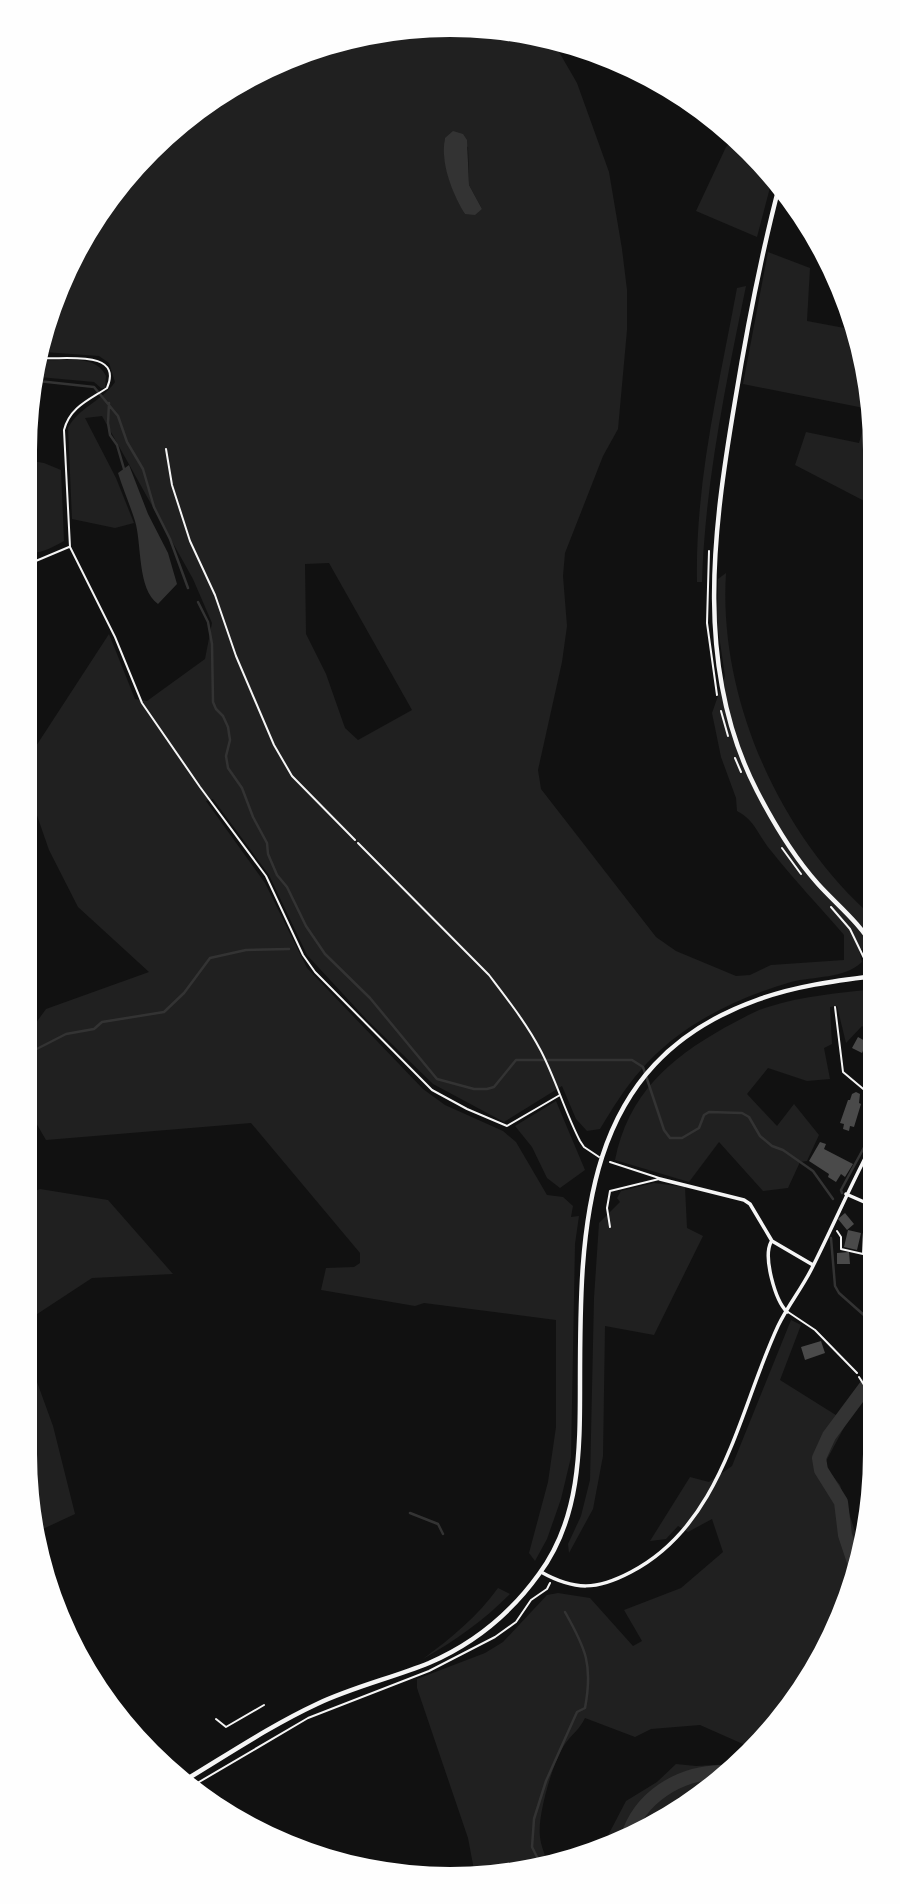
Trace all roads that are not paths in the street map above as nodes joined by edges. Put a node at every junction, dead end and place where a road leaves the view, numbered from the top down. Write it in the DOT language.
graph roads {
  1 [pos="777,196"];
  2 [pos="48,358"];
  3 [pos="70,547"];
  4 [pos="37,560"];
  5 [pos="358,844"];
  6 [pos="863,932"];
  7 [pos="863,977"];
  8 [pos="835,1007"];
  9 [pos="863,1089"];
  10 [pos="560,1095"];
  11 [pos="600,1158"];
  12 [pos="610,1162"];
  13 [pos="863,1162"];
  14 [pos="660,1179"];
  15 [pos="846,1194"];
  16 [pos="863,1202"];
  17 [pos="610,1227"];
  18 [pos="772,1241"];
  19 [pos="813,1265"];
  20 [pos="787,1311"];
  21 [pos="857,1373"];
  22 [pos="541,1572"];
  23 [pos="264,1706"];
  24 [pos="216,1719"];
  25 [pos="191,1776"];
  1 -- 6 [label="main road"];
  2 -- 3 [label="lane"];
  3 -- 4 [label="lane"];
  3 -- 10 [label="lane"];
  5 -- 10 [label="lane"];
  7 -- 11 [label="main road"];
  8 -- 9 [label="lane"];
  10 -- 11 [label="lane"];
  11 -- 22 [label="main road"];
  12 -- 14 [label="lane"];
  13 -- 15 [label="street"];
  14 -- 17 [label="lane"];
  14 -- 18 [label="street"];
  15 -- 16 [label="street"];
  15 -- 19 [label="street"];
  18 -- 19 [label="street"];
  18 -- 20 [label="street"];
  19 -- 20 [label="street"];
  20 -- 21 [label="lane"];
  20 -- 22 [label="street"];
  22 -- 25 [label="main road"];
  23 -- 24 [label="lane"];
}
